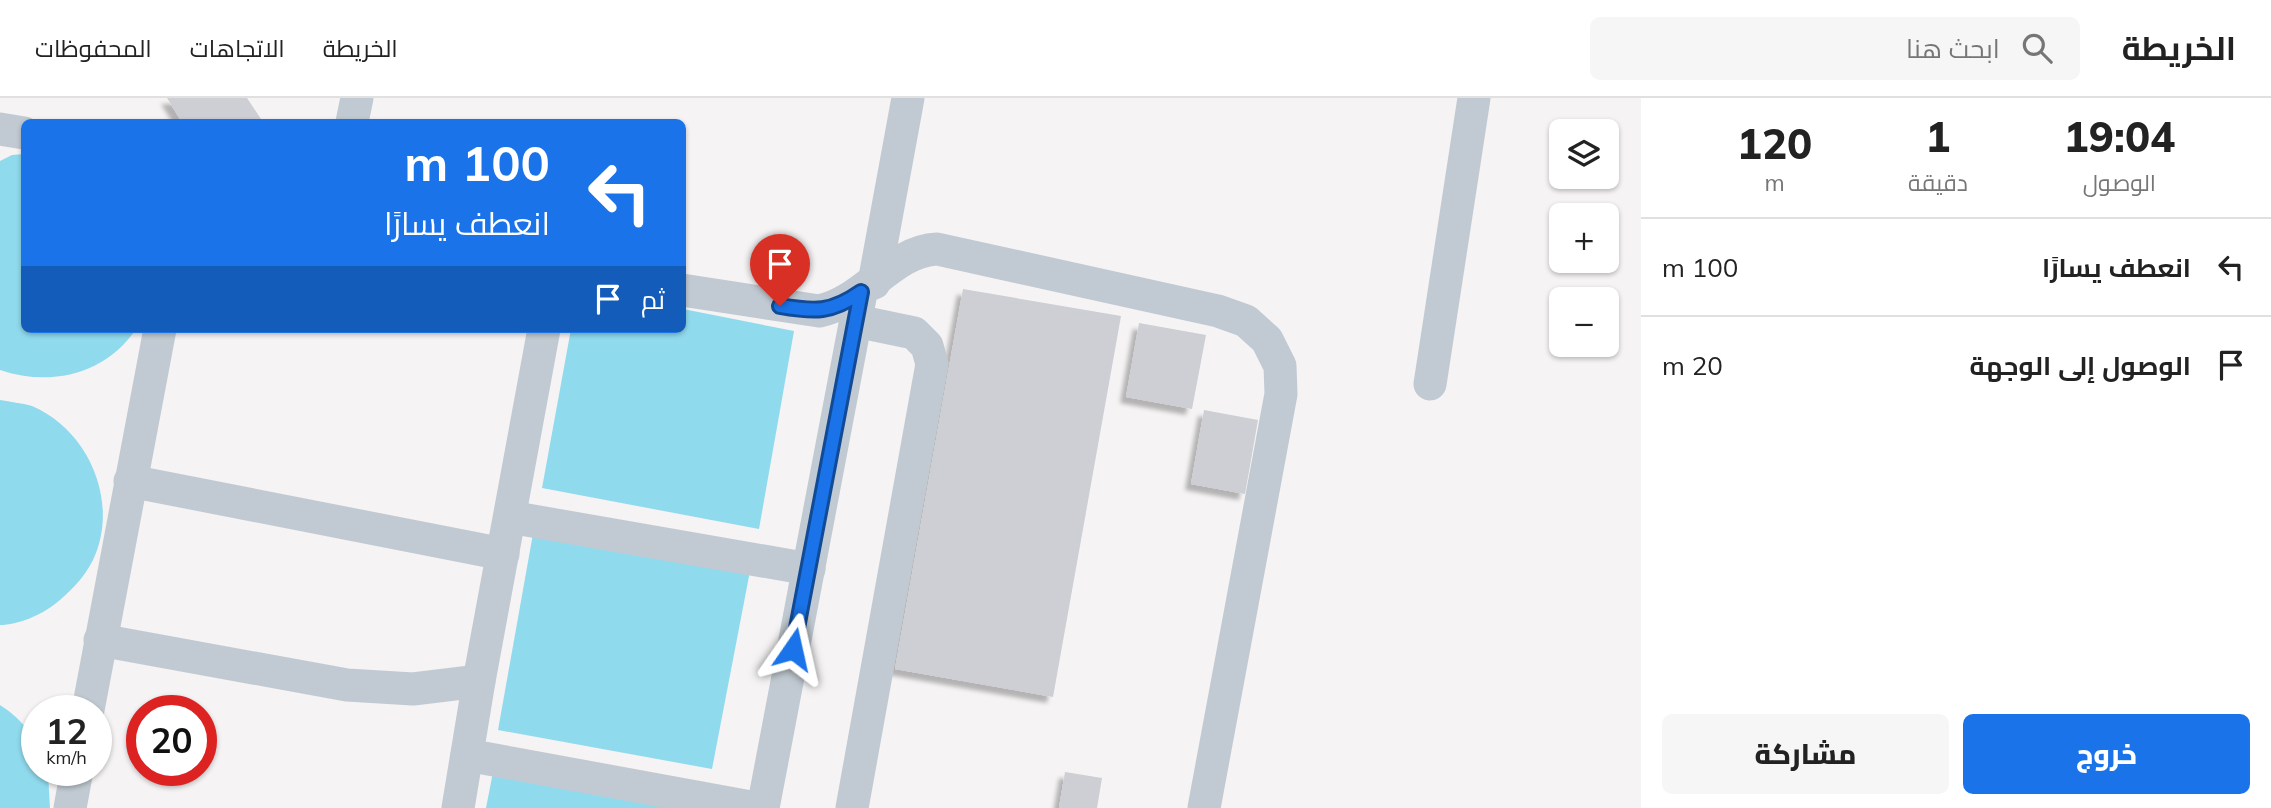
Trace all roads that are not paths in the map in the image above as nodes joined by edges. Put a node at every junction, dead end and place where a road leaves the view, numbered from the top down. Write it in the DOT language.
graph roads {
  1 [pos="357,98"];
  2 [pos="908,98"];
  3 [pos="1474,98"];
  4 [pos="353,119"];
  5 [pos="0,129"];
  6 [pos="21,132"];
  7 [pos="686,290"];
  8 [pos="864,299"];
  9 [pos="159,333"];
  10 [pos="543,333"];
  11 [pos="1430,384"];
  12 [pos="130,481"];
  13 [pos="510,517"];
  14 [pos="503,554"];
  15 [pos="809,569"];
  16 [pos="100,640"];
  17 [pos="479,681"];
  18 [pos="91,695"];
  19 [pos="467,755"];
  20 [pos="74,786"];
  21 [pos="70,808"];
  22 [pos="458,808"];
  23 [pos="756,808"];
  24 [pos="763,808"];
  25 [pos="852,808"];
  26 [pos="1204,808"];
  1 -- 4 [label="lane"];
  2 -- 8 [label="lane"];
  3 -- 11 [label="lane"];
  5 -- 6 [label="lane"];
  7 -- 8 [label="lane"];
  8 -- 15 [label="lane"];
  8 -- 25 [label="lane"];
  8 -- 26 [label="lane"];
  9 -- 12 [label="lane"];
  10 -- 13 [label="lane"];
  12 -- 14 [label="lane"];
  12 -- 16 [label="lane"];
  13 -- 14 [label="lane"];
  13 -- 15 [label="lane"];
  14 -- 17 [label="lane"];
  15 -- 24 [label="lane"];
  16 -- 17 [label="lane"];
  16 -- 18 [label="lane"];
  17 -- 19 [label="lane"];
  19 -- 22 [label="lane"];
  19 -- 23 [label="lane"];
  20 -- 21 [label="lane"];
}
